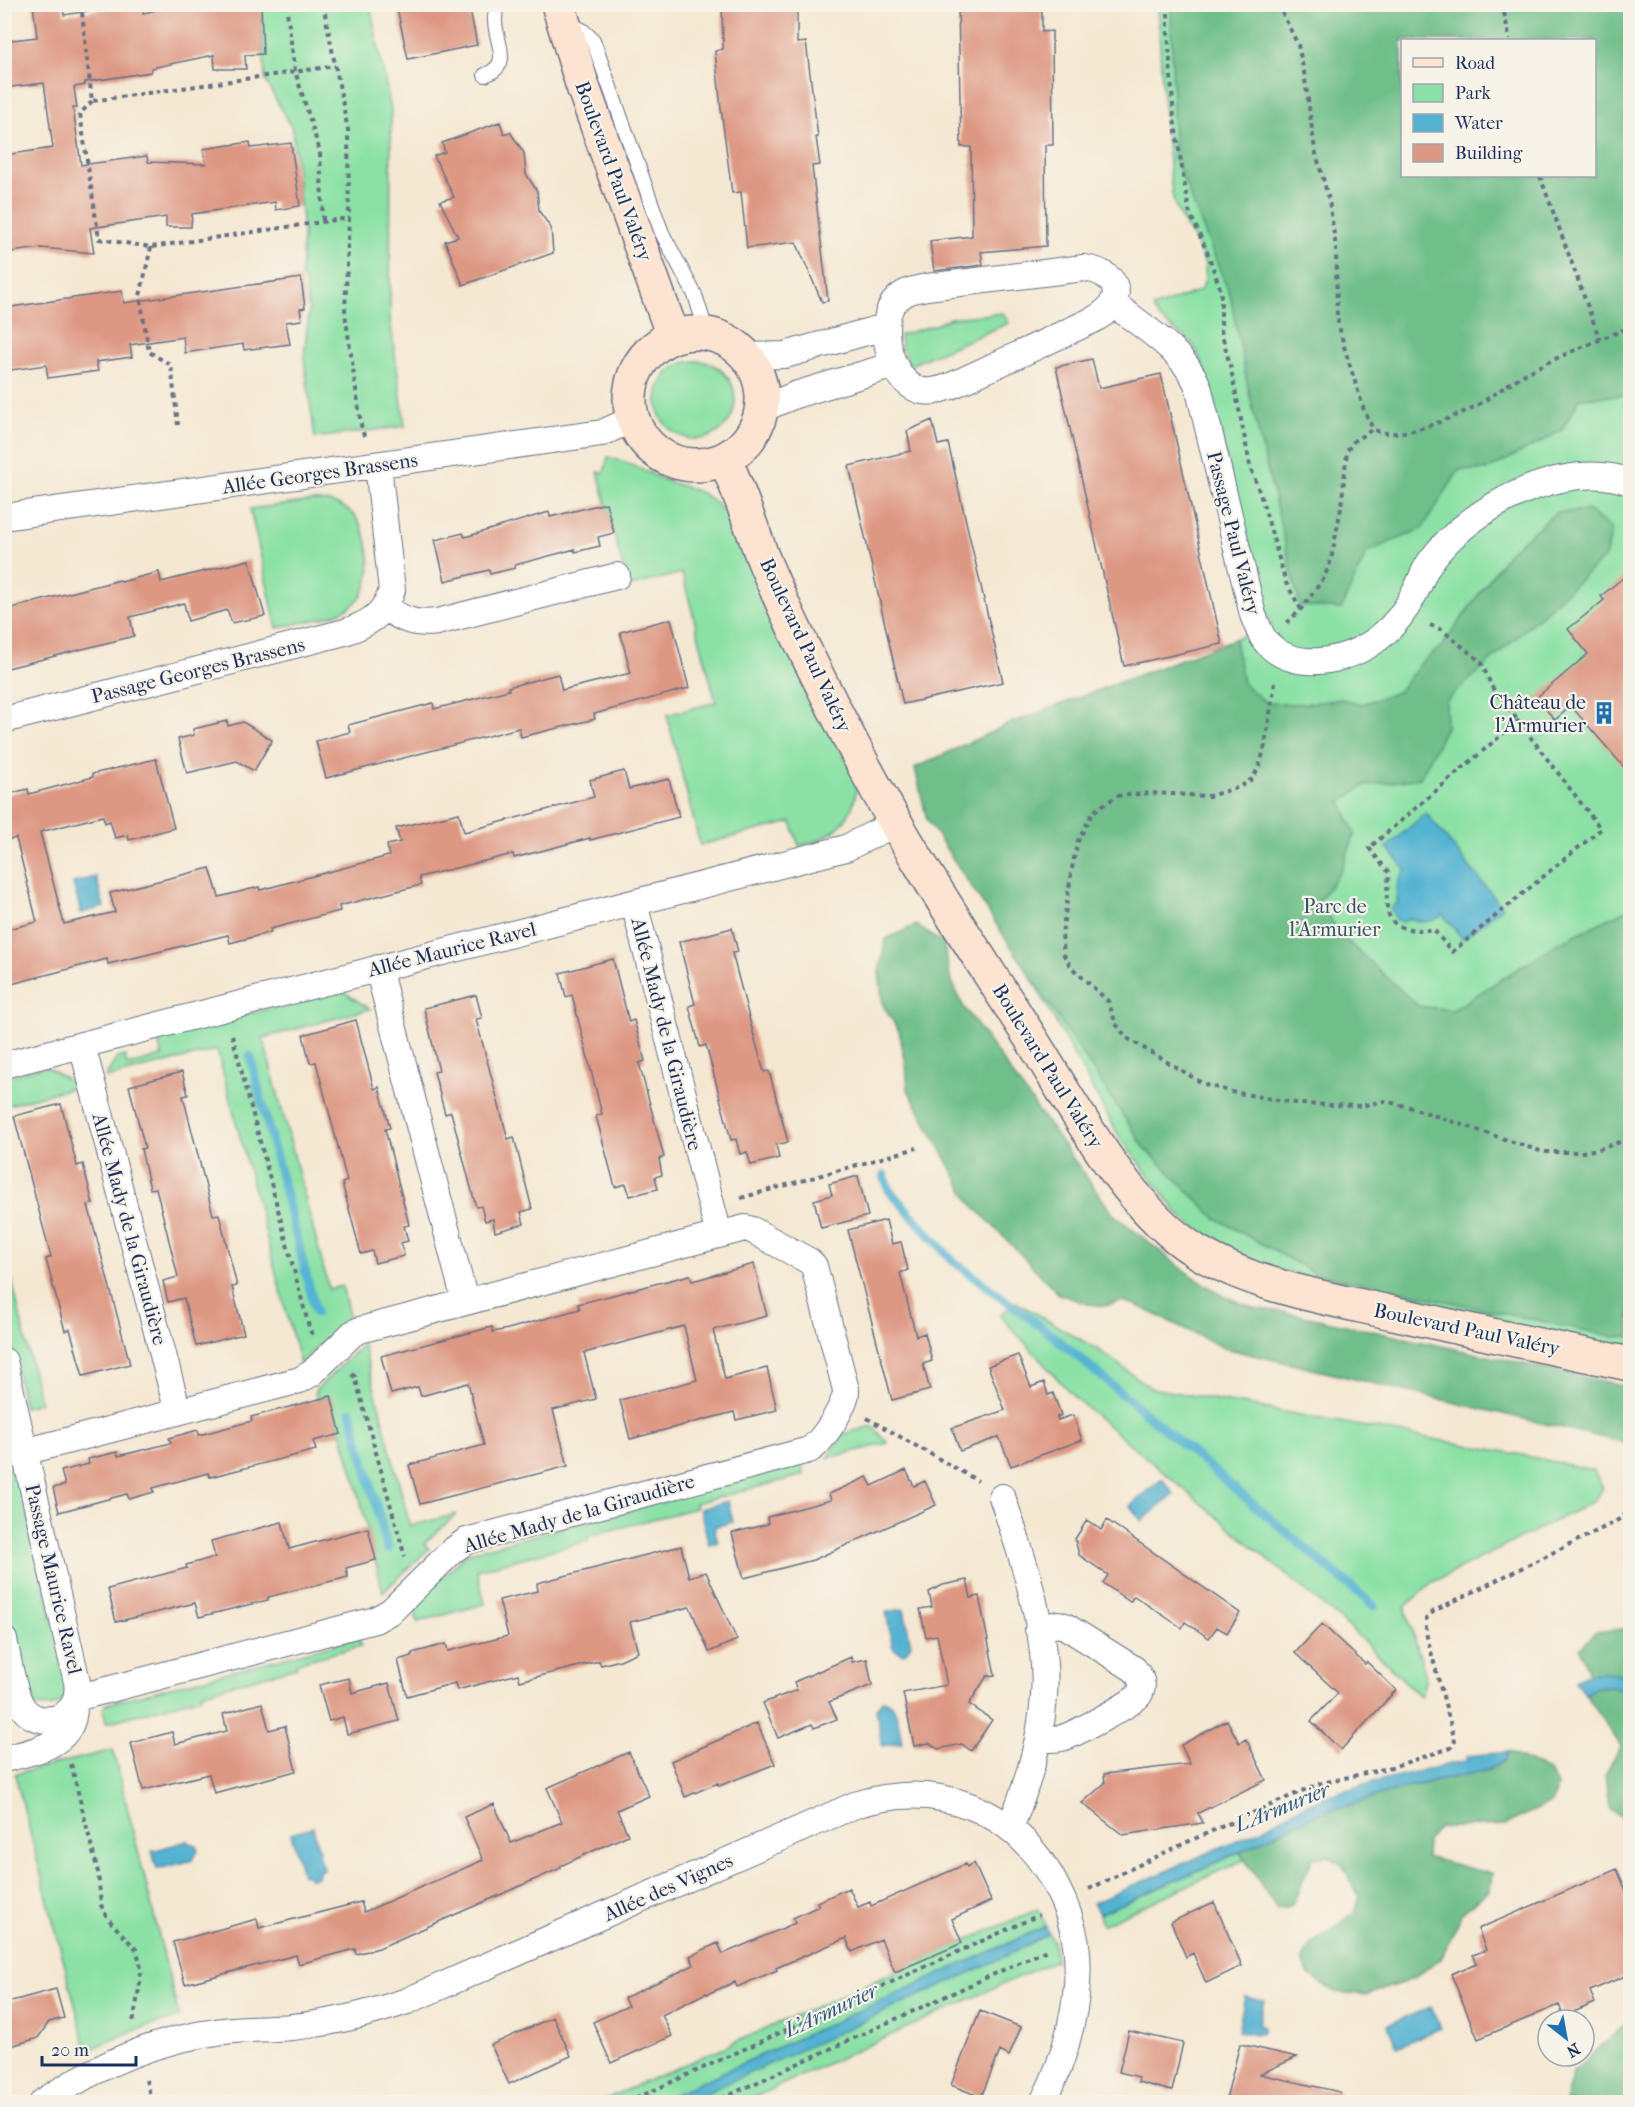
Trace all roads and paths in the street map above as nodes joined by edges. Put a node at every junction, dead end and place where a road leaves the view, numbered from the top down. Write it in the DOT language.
graph roads {
  1 [pos="81,4"];
  2 [pos="286,4"];
  3 [pos="323,4"];
  4 [pos="498,4"];
  5 [pos="1168,4"];
  6 [pos="1278,4"];
  7 [pos="1502,4"];
  8 [pos="561,13"];
  9 [pos="1510,39"];
  10 [pos="335,66"];
  11 [pos="295,71"];
  12 [pos="485,75"];
  13 [pos="92,101"];
  14 [pos="1540,177"];
  15 [pos="349,218"];
  16 [pos="323,222"];
  17 [pos="151,247"];
  18 [pos="1114,304"];
  19 [pos="885,327"];
  20 [pos="1630,327"];
  21 [pos="707,333"];
  22 [pos="673,336"];
  23 [pos="1600,340"];
  24 [pos="748,356"];
  25 [pos="894,365"];
  26 [pos="762,409"];
  27 [pos="633,419"];
  28 [pos="178,425"];
  29 [pos="1373,429"];
  30 [pos="724,459"];
  31 [pos="378,465"];
  32 [pos="1630,482"];
  33 [pos="4,517"];
  34 [pos="617,576"];
  35 [pos="385,608"];
  36 [pos="1301,609"];
  37 [pos="1420,622"];
  38 [pos="1277,664"];
  39 [pos="4,720"];
  40 [pos="1519,720"];
  41 [pos="896,823"];
  42 [pos="634,903"];
  43 [pos="378,968"];
  44 [pos="225,1008"];
  45 [pos="82,1045"];
  46 [pos="4,1065"];
  47 [pos="1630,1138"];
  48 [pos="917,1148"];
  49 [pos="716,1224"];
  50 [pos="465,1301"];
  51 [pos="332,1354"];
  52 [pos="4,1361"];
  53 [pos="1630,1364"];
  54 [pos="7,1388"];
  55 [pos="178,1412"];
  56 [pos="837,1413"];
  57 [pos="24,1452"];
  58 [pos="978,1482"];
  59 [pos="1002,1497"];
  60 [pos="1630,1511"];
  61 [pos="414,1589"];
  62 [pos="1038,1629"];
  63 [pos="4,1640"];
  64 [pos="75,1702"];
  65 [pos="63,1736"];
  66 [pos="1038,1738"];
  67 [pos="4,1759"];
  68 [pos="1010,1828"];
  69 [pos="1083,1892"];
  70 [pos="1045,1912"];
  71 [pos="1058,1945"];
  72 [pos="137,2051"];
  73 [pos="1045,2102"];
  74 [pos="43,2103"];
  75 [pos="152,2103"];
  76 [pos="628,2103"];
  77 [pos="714,2103"];
  1 -- 13 [label="path"];
  2 -- 11 [label="path"];
  3 -- 10 [label="path"];
  4 -- 12 [label="lane"];
  5 -- 36 [label="path"];
  6 -- 29 [label="path"];
  7 -- 9 [label="path"];
  8 -- 21 [label="lane"];
  8 -- 22 [label="street, Boulevard Paul Valéry"];
  10 -- 11 [label="path"];
  10 -- 15 [label="path"];
  11 -- 13 [label="path"];
  11 -- 16 [label="path"];
  13 -- 17 [label="path"];
  14 -- 23 [label="path"];
  15 -- 16 [label="path"];
  15 -- 31 [label="path"];
  16 -- 17 [label="path"];
  17 -- 28 [label="path"];
  18 -- 19 [label="street"];
  18 -- 25 [label="street"];
  18 -- 38 [label="street, Passage Paul Valéry"];
  19 -- 24 [label="street"];
  19 -- 25 [label="street"];
  20 -- 23 [label="path"];
  21 -- 22 [label="street"];
  21 -- 24 [label="street"];
  22 -- 27 [label="street"];
  23 -- 29 [label="path"];
  24 -- 26 [label="street"];
  25 -- 26 [label="street"];
  26 -- 30 [label="street"];
  27 -- 30 [label="street"];
  27 -- 31 [label="street, Allée Georges Brassens"];
  29 -- 36 [label="path"];
  30 -- 41 [label="street, Boulevard Paul Valéry"];
  31 -- 33 [label="street, Allée Georges Brassens"];
  31 -- 35 [label="street"];
  32 -- 38 [label="street"];
  34 -- 35 [label="street"];
  35 -- 39 [label="street, Passage Georges Brassens"];
  36 -- 38 [label="path"];
  37 -- 40 [label="path"];
  38 -- 47 [label="path"];
  40 -- 40 [label="path"];
  41 -- 42 [label="street, Allée Maurice Ravel"];
  41 -- 53 [label="street, Boulevard Paul Valéry"];
  42 -- 43 [label="street, Allée Maurice Ravel"];
  42 -- 49 [label="street, Allée Mady de la Giraudière"];
  43 -- 44 [label="street, Allée Maurice Ravel"];
  43 -- 50 [label="street"];
  44 -- 45 [label="street, Allée Maurice Ravel"];
  44 -- 51 [label="path"];
  45 -- 46 [label="street, Allée Maurice Ravel"];
  45 -- 55 [label="street, Allée Mady de la Giraudière"];
  48 -- 49 [label="path"];
  49 -- 50 [label="street, Allée Mady de la Giraudière"];
  49 -- 56 [label="street, Allée Mady de la Giraudière"];
  50 -- 51 [label="street, Allée Mady de la Giraudière"];
  51 -- 55 [label="street, Allée Mady de la Giraudière"];
  51 -- 61 [label="path"];
  52 -- 54 [label="street, Passage Maurice Ravel"];
  54 -- 57 [label="street, Passage Maurice Ravel"];
  55 -- 57 [label="street, Allée Mady de la Giraudière"];
  56 -- 58 [label="path"];
  56 -- 61 [label="street, Allée Mady de la Giraudière"];
  57 -- 64 [label="street, Passage Maurice Ravel"];
  59 -- 62 [label="street"];
  60 -- 69 [label="path"];
  61 -- 64 [label="street, Allée Mady de la Giraudière"];
  62 -- 66 [label="street"];
  62 -- 66 [label="street"];
  63 -- 64 [label="street"];
  64 -- 65 [label="street"];
  65 -- 67 [label="street"];
  65 -- 72 [label="path"];
  66 -- 68 [label="street"];
  68 -- 72 [label="street, Allée des Vignes"];
  68 -- 73 [label="street, Allée des Vignes"];
  70 -- 76 [label="path"];
  71 -- 77 [label="path"];
  72 -- 74 [label="street, Allée des Vignes"];
  72 -- 75 [label="path"];
}
